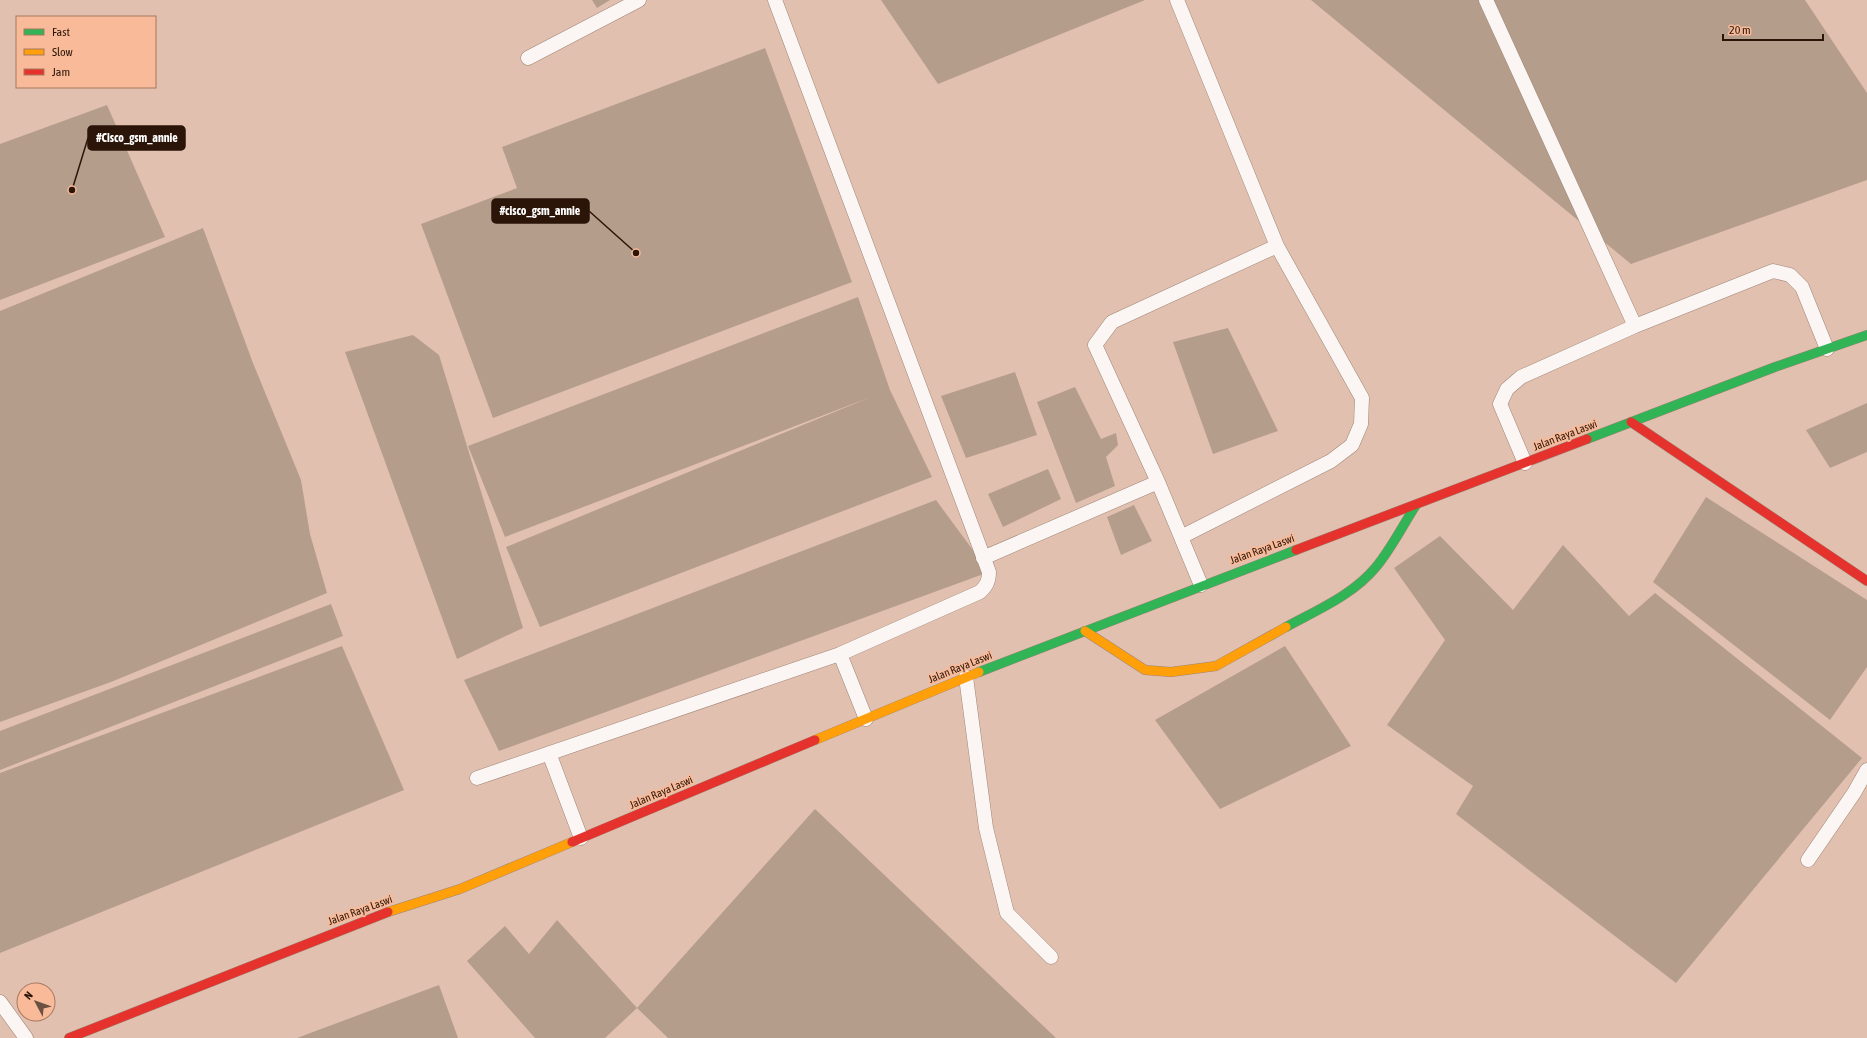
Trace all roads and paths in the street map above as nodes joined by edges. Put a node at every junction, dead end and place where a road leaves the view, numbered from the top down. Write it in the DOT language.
graph roads {
  1 [pos="639,0"];
  2 [pos="774,0"];
  3 [pos="1177,0"];
  4 [pos="1486,0"];
  5 [pos="528,58"];
  6 [pos="1277,246"];
  7 [pos="1635,326"];
  8 [pos="1867,335"];
  9 [pos="1827,349"];
  10 [pos="1632,422"];
  11 [pos="1525,463"];
  12 [pos="1158,482"];
  13 [pos="1416,505"];
  14 [pos="1181,537"];
  15 [pos="983,558"];
  16 [pos="1867,581"];
  17 [pos="1201,584"];
  18 [pos="1085,631"];
  19 [pos="840,654"];
  20 [pos="966,677"];
  21 [pos="866,719"];
  22 [pos="549,753"];
  23 [pos="1867,770"];
  24 [pos="477,778"];
  25 [pos="582,838"];
  26 [pos="1808,860"];
  27 [pos="1051,957"];
  28 [pos="0,1002"];
  29 [pos="26,1038"];
  30 [pos="69,1038"];
  1 -- 5 [label="lane"];
  2 -- 15 [label="lane"];
  3 -- 6 [label="lane"];
  4 -- 7 [label="lane"];
  6 -- 12 [label="lane"];
  6 -- 14 [label="lane"];
  7 -- 9 [label="lane"];
  7 -- 11 [label="lane"];
  8 -- 9 [label="main road, Jalan Raya Laswi"];
  9 -- 10 [label="main road, Jalan Raya Laswi"];
  10 -- 11 [label="main road, Jalan Raya Laswi"];
  10 -- 16 [label="main road"];
  11 -- 13 [label="main road, Jalan Raya Laswi"];
  12 -- 14 [label="lane"];
  12 -- 15 [label="lane"];
  13 -- 17 [label="main road, Jalan Raya Laswi"];
  13 -- 18 [label="main road"];
  14 -- 17 [label="lane"];
  15 -- 19 [label="lane"];
  17 -- 18 [label="main road, Jalan Raya Laswi"];
  18 -- 20 [label="main road, Jalan Raya Laswi"];
  19 -- 21 [label="lane"];
  19 -- 22 [label="lane"];
  20 -- 21 [label="main road, Jalan Raya Laswi"];
  20 -- 27 [label="lane"];
  21 -- 25 [label="main road, Jalan Raya Laswi"];
  22 -- 24 [label="lane"];
  22 -- 25 [label="lane"];
  23 -- 26 [label="lane"];
  25 -- 30 [label="main road, Jalan Raya Laswi"];
  28 -- 29 [label="lane"];
}
